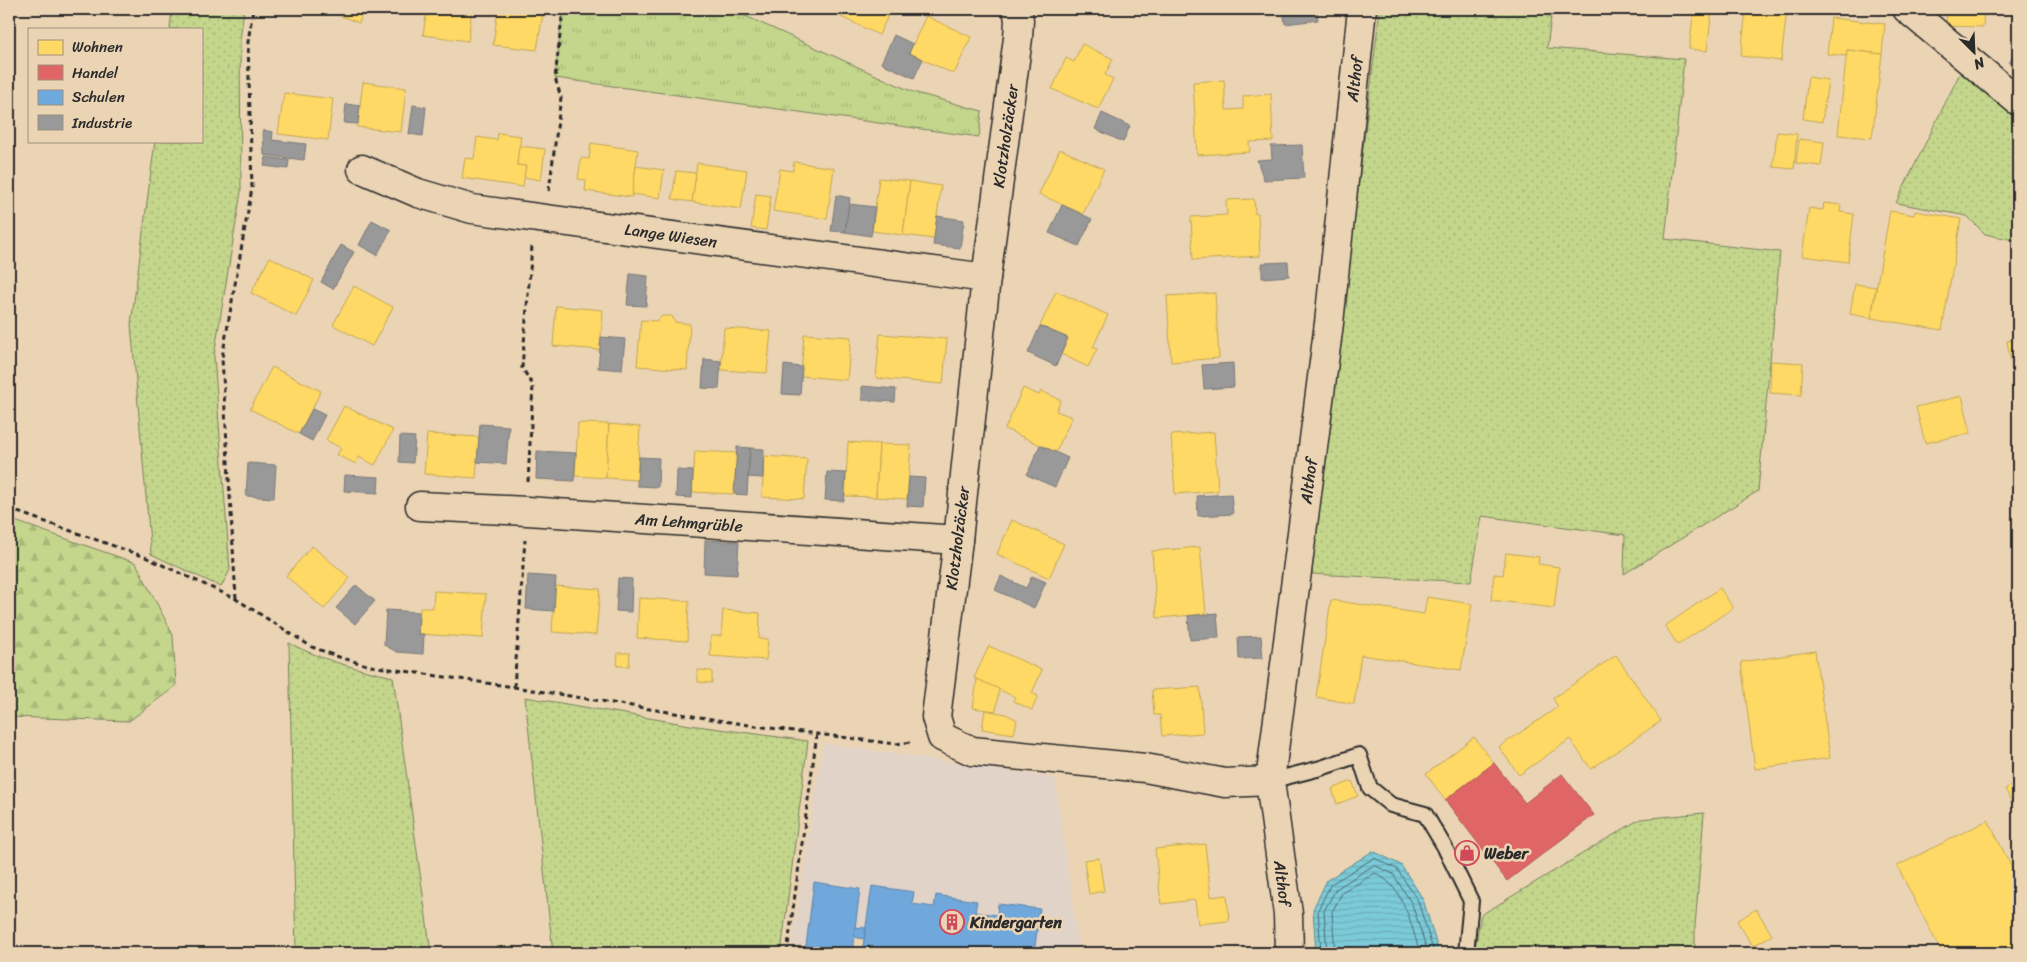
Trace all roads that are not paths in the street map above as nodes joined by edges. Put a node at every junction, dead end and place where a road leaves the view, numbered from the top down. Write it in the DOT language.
graph roads {
  1 [pos="1018,9"];
  2 [pos="1362,9"];
  3 [pos="1907,9"];
  4 [pos="2018,101"];
  5 [pos="362,168"];
  6 [pos="986,278"];
  7 [pos="420,506"];
  8 [pos="958,540"];
  9 [pos="1270,780"];
  10 [pos="1289,953"];
  11 [pos="1466,953"];
  1 -- 6 [label="street, Klotzholzäcker"];
  2 -- 9 [label="street, Althof"];
  3 -- 4 [label="street"];
  5 -- 6 [label="street, Lange Wiesen"];
  6 -- 8 [label="street, Klotzholzäcker"];
  7 -- 8 [label="street, Am Lehmgrüble"];
  8 -- 9 [label="street, Klotzholzäcker"];
  9 -- 10 [label="street, Althof"];
  9 -- 11 [label="lane"];
}
